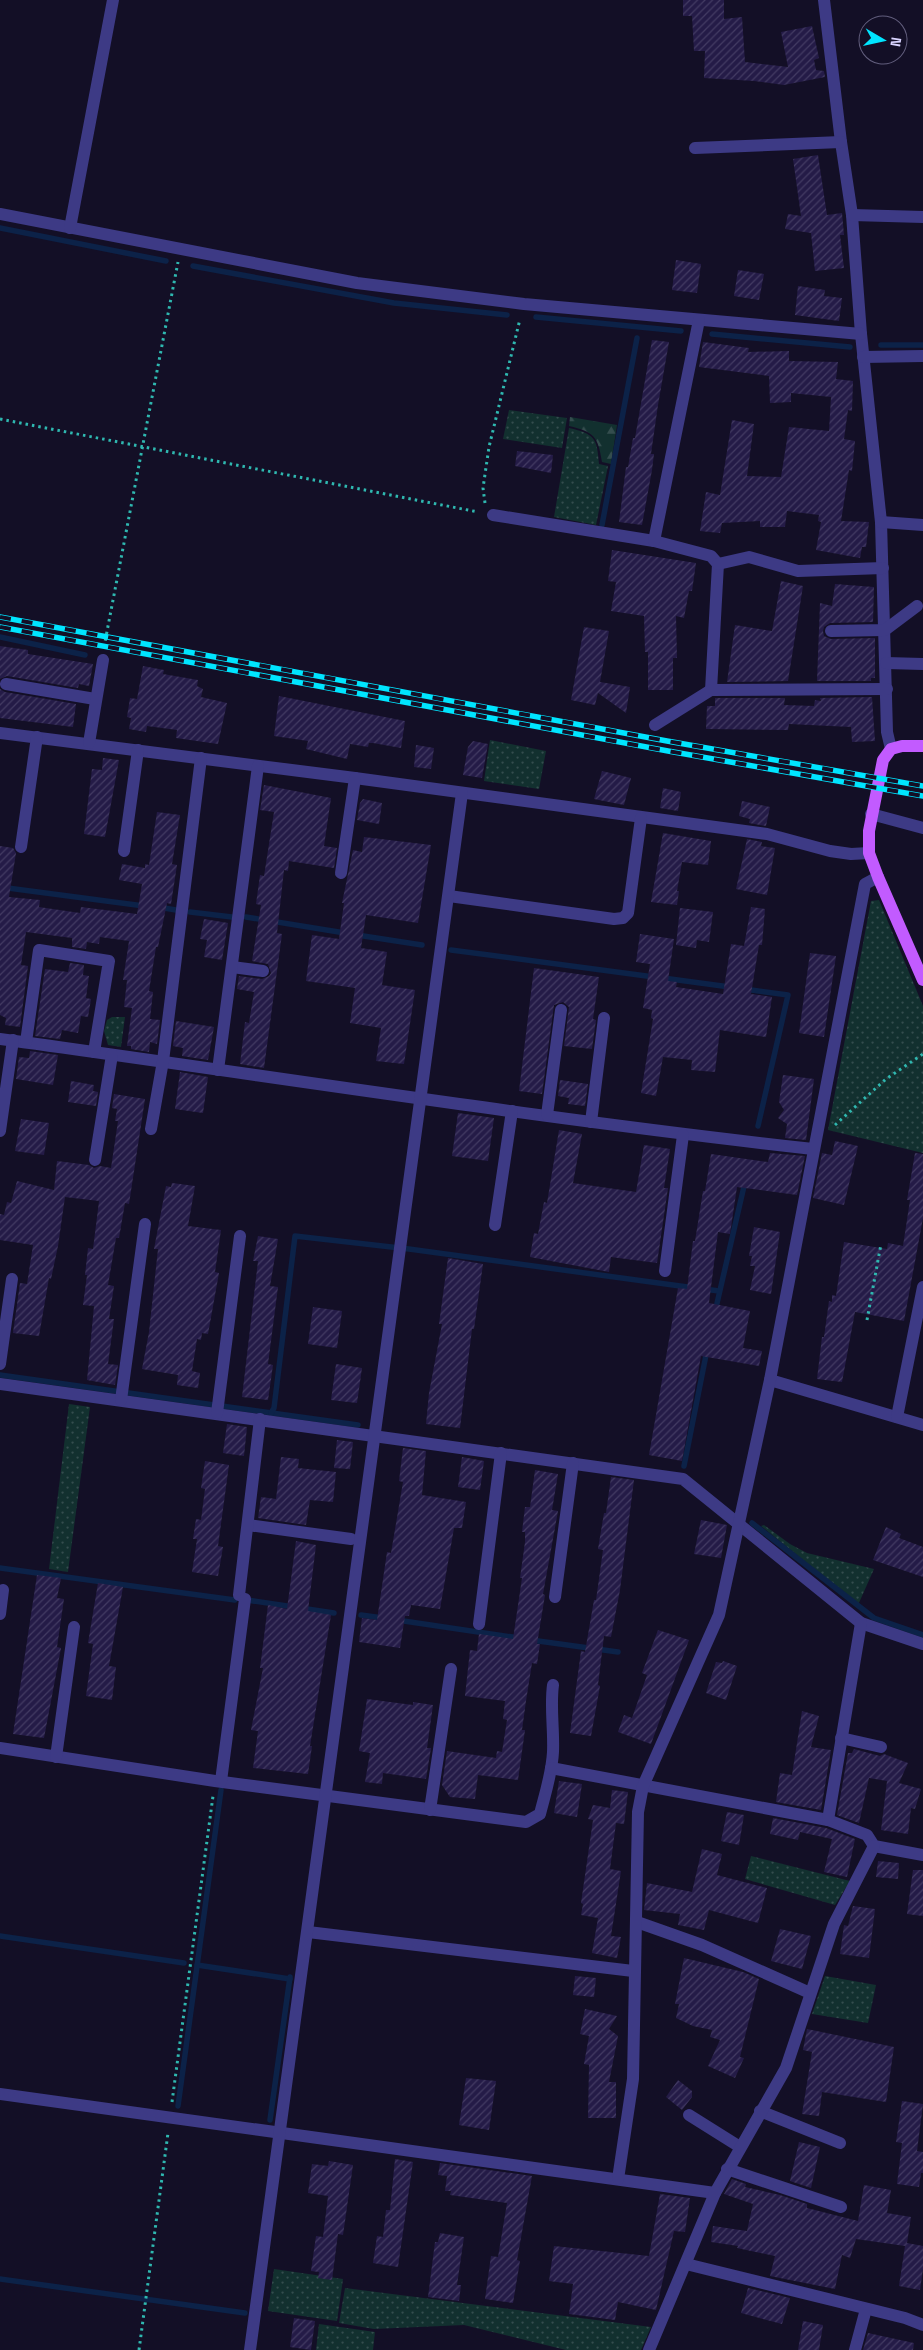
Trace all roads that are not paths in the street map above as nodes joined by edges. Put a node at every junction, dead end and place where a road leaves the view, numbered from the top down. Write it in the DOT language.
graph roads {
  1 [pos="113,0"];
  2 [pos="824,0"];
  3 [pos="840,142"];
  4 [pos="695,148"];
  5 [pos="0,214"];
  6 [pos="852,215"];
  7 [pos="923,218"];
  8 [pos="70,228"];
  9 [pos="699,320"];
  10 [pos="861,334"];
  11 [pos="863,356"];
  12 [pos="923,356"];
  13 [pos="493,515"];
  14 [pos="881,522"];
  15 [pos="923,525"];
  16 [pos="654,541"];
  17 [pos="718,564"];
  18 [pos="883,568"];
  19 [pos="918,606"];
  20 [pos="885,630"];
  21 [pos="831,631"];
  22 [pos="103,660"];
  23 [pos="886,663"];
  24 [pos="923,664"];
  25 [pos="6,684"];
  26 [pos="711,690"];
  27 [pos="887,690"];
  28 [pos="95,700"];
  29 [pos="655,725"];
  30 [pos="0,733"];
  31 [pos="36,737"];
  32 [pos="89,744"];
  33 [pos="923,746"];
  34 [pos="891,749"];
  35 [pos="138,750"];
  36 [pos="201,758"];
  37 [pos="258,766"];
  38 [pos="355,778"];
  39 [pos="462,794"];
  40 [pos="871,814"];
  41 [pos="641,818"];
  42 [pos="923,828"];
  43 [pos="21,847"];
  44 [pos="124,851"];
  45 [pos="869,853"];
  46 [pos="341,873"];
  47 [pos="878,877"];
  48 [pos="449,896"];
  49 [pos="232,967"];
  50 [pos="264,971"];
  51 [pos="923,980"];
  52 [pos="561,1010"];
  53 [pos="604,1018"];
  54 [pos="13,1040"];
  55 [pos="94,1052"];
  56 [pos="112,1055"];
  57 [pos="163,1062"];
  58 [pos="218,1070"];
  59 [pos="420,1099"];
  60 [pos="512,1111"];
  61 [pos="547,1115"];
  62 [pos="591,1122"];
  63 [pos="151,1129"];
  64 [pos="0,1132"];
  65 [pos="683,1135"];
  66 [pos="813,1149"];
  67 [pos="95,1160"];
  68 [pos="145,1224"];
  69 [pos="495,1225"];
  70 [pos="240,1236"];
  71 [pos="665,1271"];
  72 [pos="12,1279"];
  73 [pos="923,1288"];
  74 [pos="0,1364"];
  75 [pos="770,1380"];
  76 [pos="0,1384"];
  77 [pos="121,1400"];
  78 [pos="217,1413"];
  79 [pos="897,1417"];
  80 [pos="260,1419"];
  81 [pos="923,1425"];
  82 [pos="375,1435"];
  83 [pos="501,1453"];
  84 [pos="574,1463"];
  85 [pos="739,1524"];
  86 [pos="248,1525"];
  87 [pos="351,1539"];
  88 [pos="3,1590"];
  89 [pos="554,1597"];
  90 [pos="0,1614"];
  91 [pos="861,1623"];
  92 [pos="479,1624"];
  93 [pos="74,1626"];
  94 [pos="923,1644"];
  95 [pos="452,1669"];
  96 [pos="553,1685"];
  97 [pos="841,1738"];
  98 [pos="881,1746"];
  99 [pos="0,1748"];
  100 [pos="56,1757"];
  101 [pos="551,1768"];
  102 [pos="218,1781"];
  103 [pos="643,1786"];
  104 [pos="326,1796"];
  105 [pos="430,1810"];
  106 [pos="828,1820"];
  107 [pos="874,1846"];
  108 [pos="923,1854"];
  109 [pos="637,1922"];
  110 [pos="308,1932"];
  111 [pos="634,1971"];
  112 [pos="810,1993"];
  113 [pos="0,2094"];
  114 [pos="760,2111"];
  115 [pos="689,2115"];
  116 [pos="279,2133"];
  117 [pos="840,2143"];
  118 [pos="740,2147"];
  119 [pos="727,2169"];
  120 [pos="618,2179"];
  121 [pos="714,2192"];
  122 [pos="841,2207"];
  123 [pos="686,2264"];
  124 [pos="866,2309"];
  125 [pos="923,2325"];
  126 [pos="250,2350"];
  127 [pos="649,2350"];
  128 [pos="855,2350"];
  1 -- 8 [label="street"];
  2 -- 3 [label="street"];
  3 -- 4 [label="street"];
  3 -- 6 [label="street"];
  5 -- 8 [label="street"];
  6 -- 7 [label="street"];
  6 -- 10 [label="street"];
  8 -- 9 [label="street"];
  9 -- 10 [label="street"];
  9 -- 16 [label="street"];
  10 -- 11 [label="street"];
  11 -- 12 [label="street"];
  11 -- 14 [label="street"];
  13 -- 16 [label="street"];
  14 -- 15 [label="street"];
  14 -- 18 [label="street"];
  16 -- 17 [label="street"];
  17 -- 18 [label="street"];
  17 -- 26 [label="street"];
  18 -- 20 [label="street"];
  19 -- 20 [label="street"];
  20 -- 21 [label="street"];
  20 -- 23 [label="street"];
  22 -- 28 [label="street"];
  23 -- 24 [label="street"];
  23 -- 27 [label="street"];
  25 -- 28 [label="street"];
  26 -- 27 [label="street"];
  26 -- 29 [label="street"];
  27 -- 34 [label="street"];
  28 -- 32 [label="street"];
  30 -- 31 [label="street"];
  31 -- 32 [label="street"];
  31 -- 43 [label="street"];
  32 -- 35 [label="street"];
  33 -- 34 [label="main road"];
  34 -- 40 [label="main road"];
  35 -- 36 [label="street"];
  35 -- 44 [label="street"];
  36 -- 37 [label="street"];
  36 -- 57 [label="street"];
  37 -- 38 [label="street"];
  37 -- 49 [label="street"];
  38 -- 39 [label="street"];
  38 -- 46 [label="street"];
  39 -- 41 [label="street"];
  39 -- 48 [label="street"];
  40 -- 42 [label="street"];
  40 -- 45 [label="main road"];
  41 -- 45 [label="street"];
  41 -- 48 [label="street"];
  45 -- 47 [label="main road"];
  47 -- 51 [label="main road"];
  47 -- 66 [label="street"];
  48 -- 59 [label="street"];
  49 -- 50 [label="street"];
  49 -- 58 [label="street"];
  52 -- 61 [label="street"];
  53 -- 62 [label="street"];
  54 -- 55 [label="street"];
  54 -- 55 [label="street"];
  54 -- 64 [label="street"];
  55 -- 56 [label="street"];
  56 -- 57 [label="street"];
  56 -- 67 [label="street"];
  57 -- 58 [label="street"];
  57 -- 63 [label="street"];
  58 -- 59 [label="street"];
  59 -- 60 [label="street"];
  59 -- 82 [label="street"];
  60 -- 61 [label="street"];
  60 -- 69 [label="street"];
  61 -- 62 [label="street"];
  62 -- 65 [label="street"];
  65 -- 66 [label="street"];
  65 -- 71 [label="street"];
  66 -- 75 [label="street"];
  68 -- 77 [label="street"];
  70 -- 78 [label="street"];
  72 -- 74 [label="street"];
  73 -- 79 [label="street"];
  75 -- 79 [label="street"];
  75 -- 85 [label="street"];
  76 -- 77 [label="street"];
  77 -- 78 [label="street"];
  78 -- 80 [label="street"];
  79 -- 81 [label="street"];
  80 -- 82 [label="street"];
  80 -- 86 [label="street"];
  82 -- 83 [label="street"];
  82 -- 104 [label="street"];
  83 -- 84 [label="street"];
  83 -- 92 [label="street"];
  84 -- 85 [label="street"];
  84 -- 89 [label="street"];
  85 -- 91 [label="street"];
  85 -- 103 [label="street"];
  86 -- 87 [label="street"];
  86 -- 102 [label="street"];
  88 -- 90 [label="street"];
  91 -- 94 [label="street"];
  91 -- 97 [label="street"];
  93 -- 100 [label="street"];
  95 -- 105 [label="street"];
  96 -- 101 [label="street"];
  97 -- 98 [label="street"];
  97 -- 106 [label="street"];
  99 -- 100 [label="street"];
  100 -- 102 [label="street"];
  101 -- 103 [label="street"];
  101 -- 105 [label="street"];
  102 -- 104 [label="street"];
  103 -- 106 [label="street"];
  103 -- 109 [label="street"];
  104 -- 105 [label="street"];
  104 -- 110 [label="street"];
  106 -- 107 [label="street"];
  107 -- 108 [label="street"];
  107 -- 112 [label="street"];
  109 -- 111 [label="street"];
  109 -- 112 [label="street"];
  110 -- 111 [label="street"];
  110 -- 116 [label="street"];
  111 -- 120 [label="street"];
  112 -- 114 [label="street"];
  113 -- 116 [label="street"];
  114 -- 117 [label="street"];
  114 -- 118 [label="street"];
  115 -- 118 [label="street"];
  116 -- 120 [label="street"];
  116 -- 126 [label="street"];
  118 -- 119 [label="street"];
  119 -- 121 [label="street"];
  119 -- 122 [label="street"];
  120 -- 121 [label="street"];
  121 -- 123 [label="street"];
  123 -- 124 [label="street"];
  123 -- 127 [label="street"];
  124 -- 125 [label="street"];
  124 -- 128 [label="street"];
}
